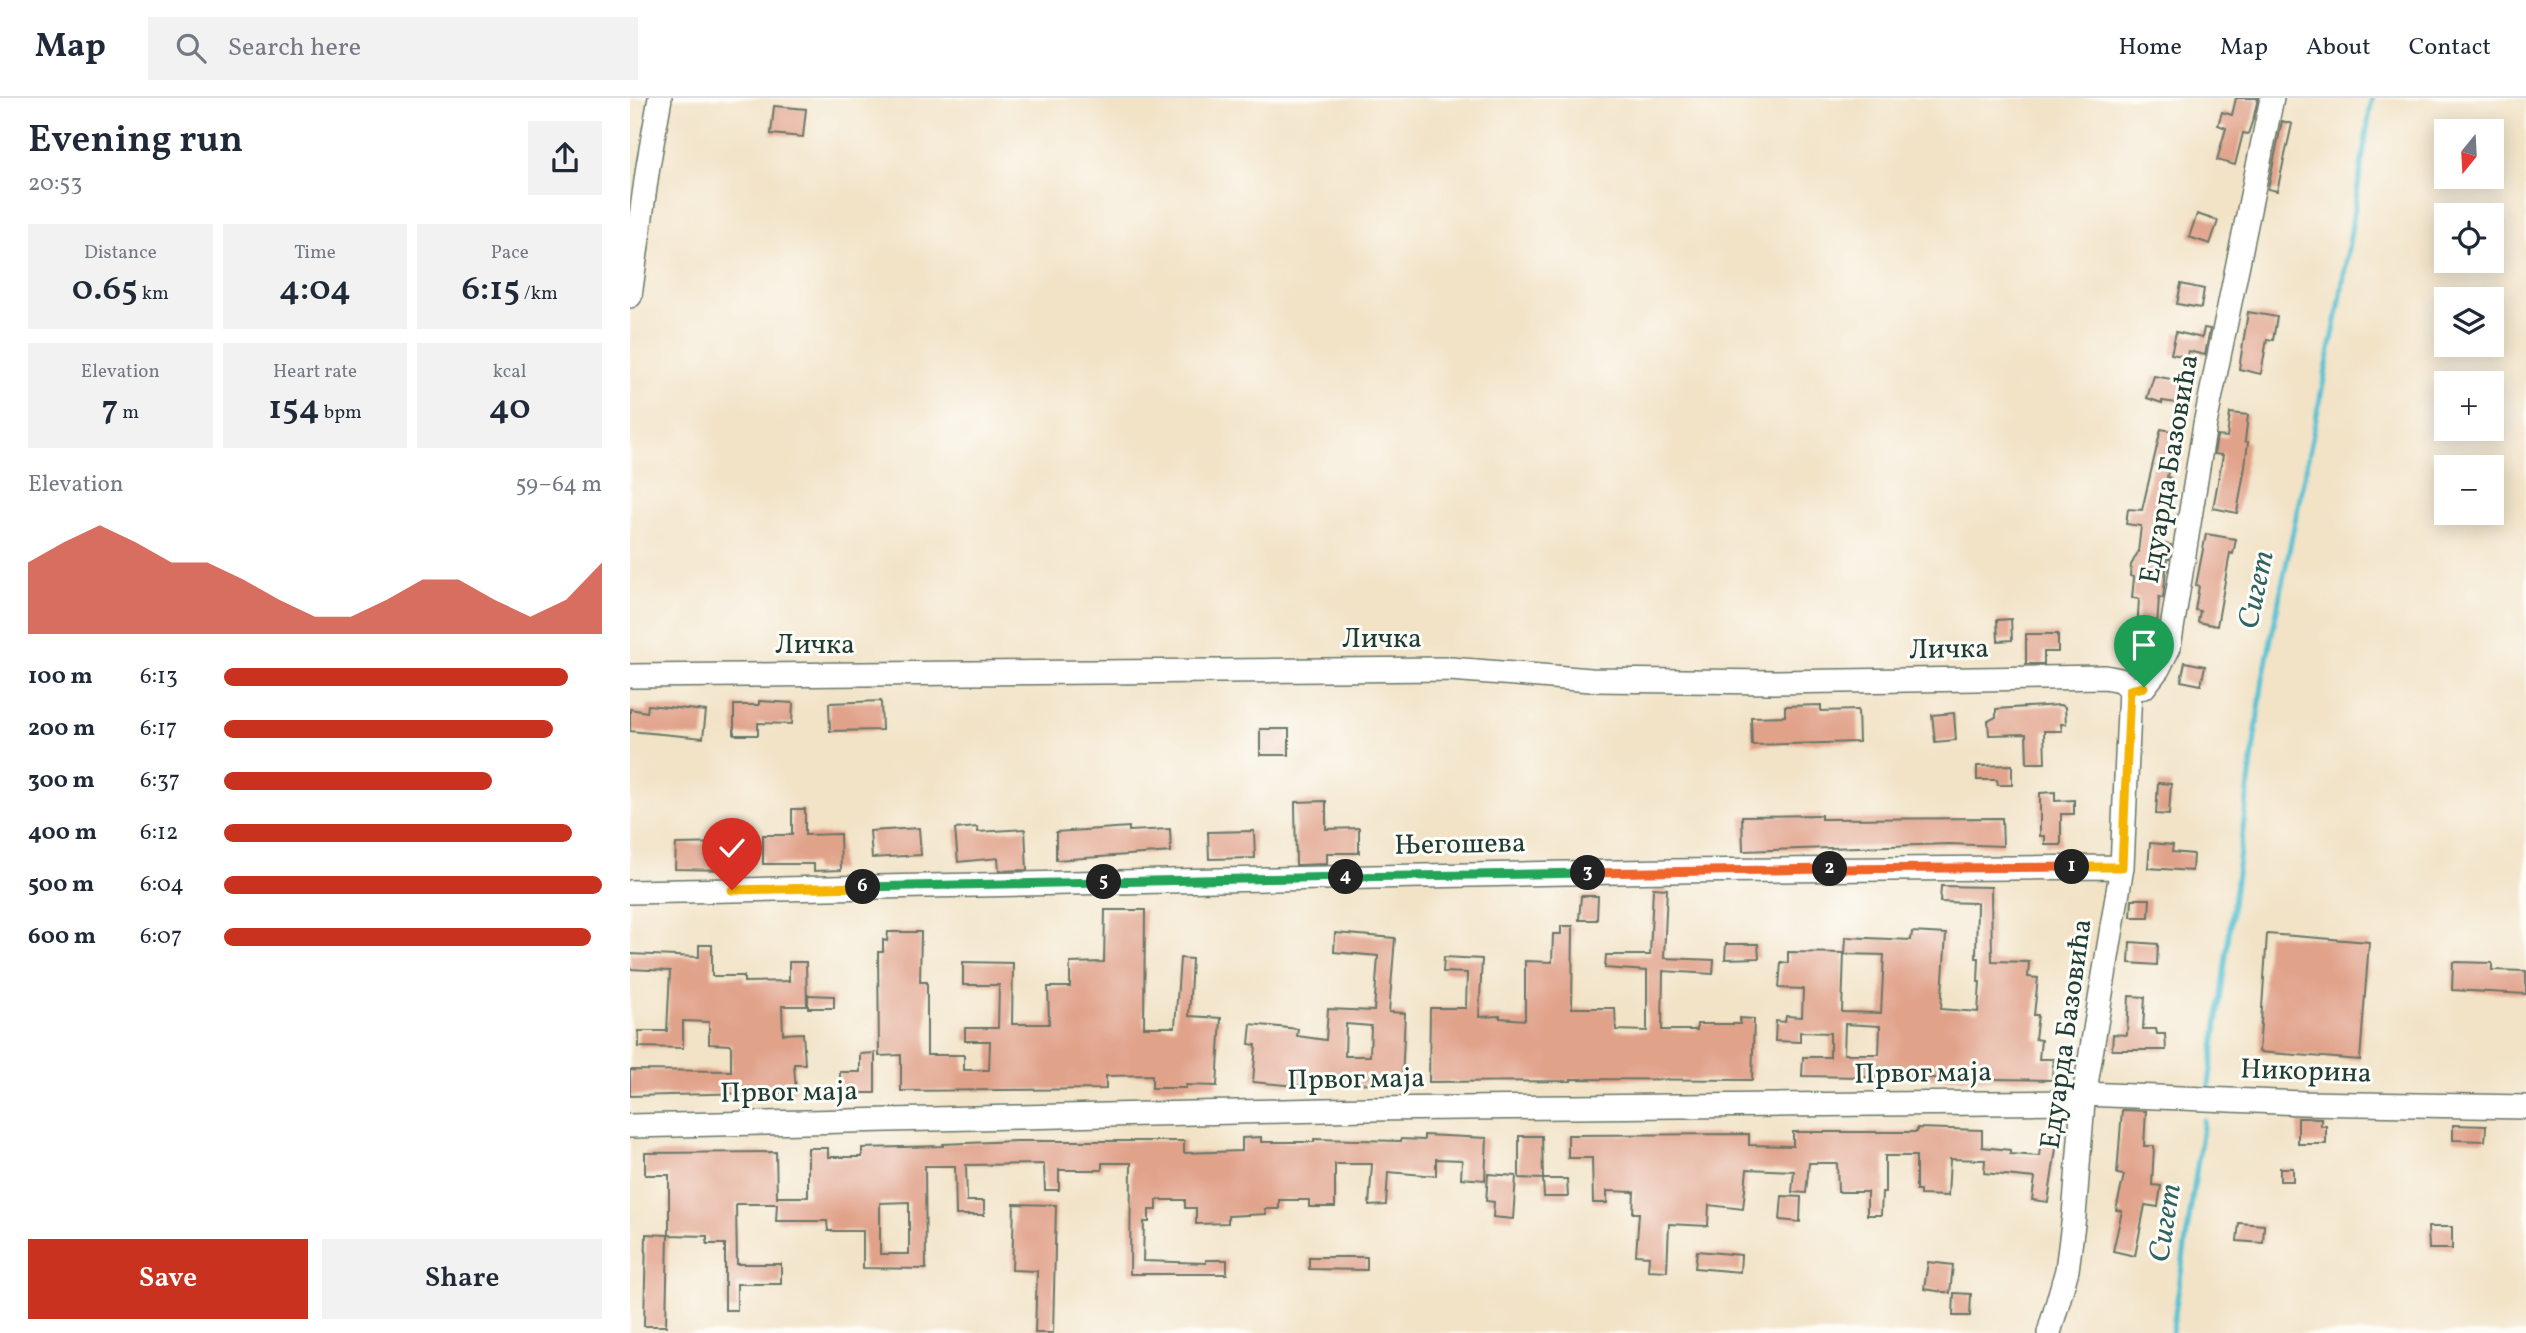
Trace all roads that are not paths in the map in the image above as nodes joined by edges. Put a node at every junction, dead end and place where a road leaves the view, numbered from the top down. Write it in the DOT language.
graph roads {
  1 [pos="660,98"];
  2 [pos="2272,98"];
  3 [pos="630,296"];
  4 [pos="630,676"];
  5 [pos="2130,690"];
  6 [pos="2122,867"];
  7 [pos="630,892"];
  8 [pos="2084,1098"];
  9 [pos="2526,1107"];
  10 [pos="630,1126"];
  11 [pos="2049,1333"];
  1 -- 3 [label="street"];
  2 -- 5 [label="street, Едуарда Базовића"];
  4 -- 5 [label="street, Личка"];
  5 -- 6 [label="street, Едуарда Базовића"];
  6 -- 7 [label="street, Његошева"];
  6 -- 8 [label="street, Едуарда Базовића"];
  8 -- 9 [label="street, Никорина"];
  8 -- 10 [label="street, Првог маја"];
  8 -- 11 [label="street, Едуарда Базовића"];
}
